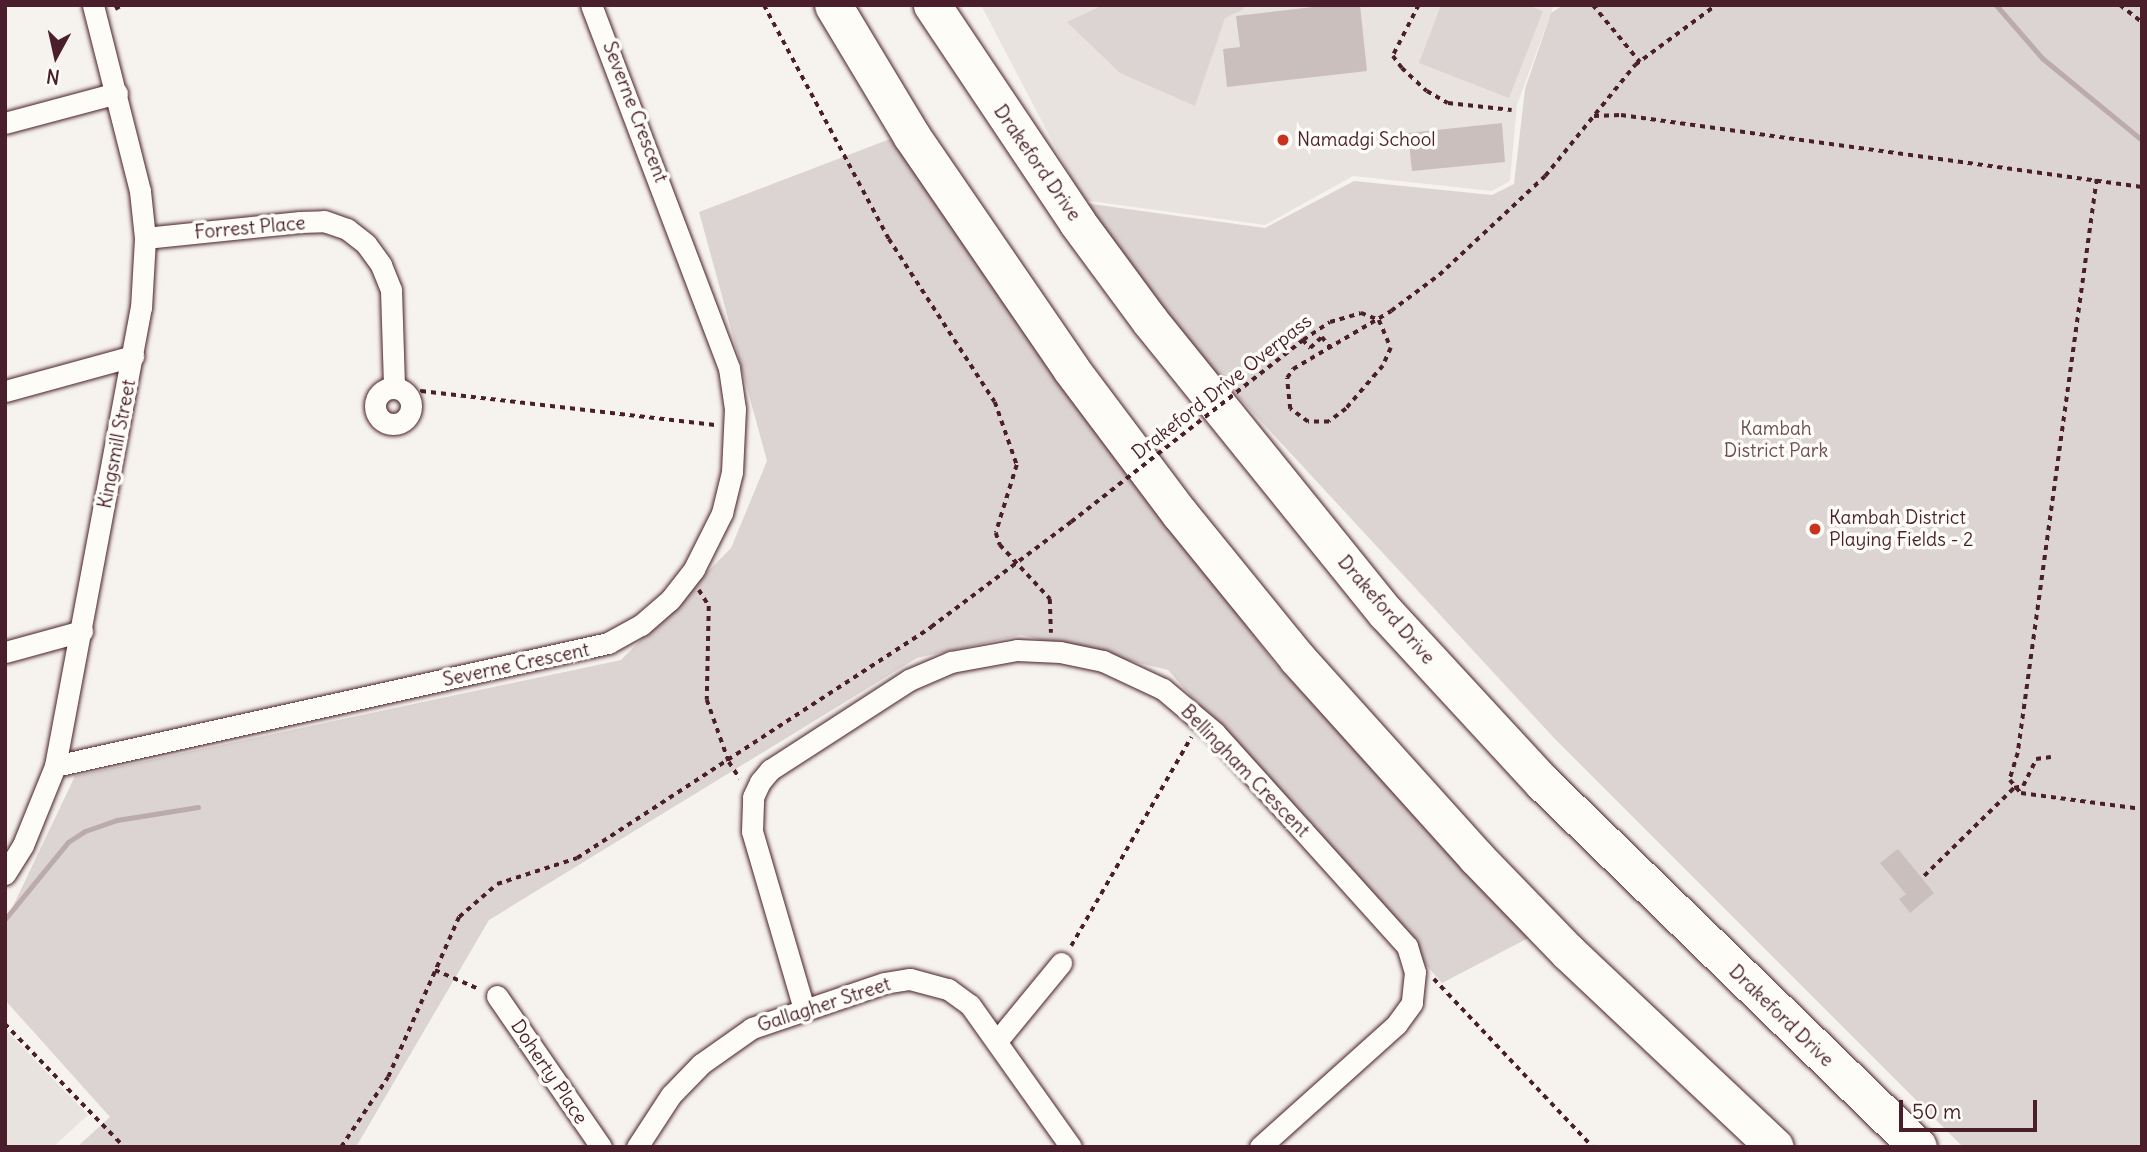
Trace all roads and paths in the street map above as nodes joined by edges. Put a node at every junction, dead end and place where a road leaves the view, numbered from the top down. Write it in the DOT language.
graph roads {
  1 [pos="93,5"];
  2 [pos="122,5"];
  3 [pos="591,5"];
  4 [pos="764,5"];
  5 [pos="833,5"];
  6 [pos="932,5"];
  7 [pos="1419,5"];
  8 [pos="1593,5"];
  9 [pos="1716,5"];
  10 [pos="2120,5"];
  11 [pos="113,16"];
  12 [pos="2142,22"];
  13 [pos="1640,62"];
  14 [pos="117,93"];
  15 [pos="1512,110"];
  16 [pos="1592,116"];
  17 [pos="5,123"];
  18 [pos="2097,179"];
  19 [pos="2142,187"];
  20 [pos="145,238"];
  21 [pos="1303,340"];
  22 [pos="1330,348"];
  23 [pos="133,356"];
  24 [pos="5,391"];
  25 [pos="402,392"];
  26 [pos="736,430"];
  27 [pos="1016,564"];
  28 [pos="693,580"];
  29 [pos="1053,612"];
  30 [pos="82,631"];
  31 [pos="5,652"];
  32 [pos="1200,720"];
  33 [pos="2051,757"];
  34 [pos="729,762"];
  35 [pos="55,766"];
  36 [pos="744,786"];
  37 [pos="2014,788"];
  38 [pos="2142,809"];
  39 [pos="5,874"];
  40 [pos="1924,876"];
  41 [pos="1061,963"];
  42 [pos="436,970"];
  43 [pos="1428,973"];
  44 [pos="497,996"];
  45 [pos="804,1009"];
  46 [pos="5,1024"];
  47 [pos="997,1041"];
  48 [pos="1065,1146"];
  49 [pos="124,1147"];
  50 [pos="341,1147"];
  51 [pos="601,1147"];
  52 [pos="638,1147"];
  53 [pos="1260,1147"];
  54 [pos="1593,1147"];
  55 [pos="1775,1147"];
  56 [pos="1919,1147"];
  1 -- 14 [label="street, Kingsmill Street"];
  2 -- 11 [label="path"];
  3 -- 26 [label="street, Severne Crescent"];
  4 -- 27 [label="path"];
  5 -- 55 [label="highway"];
  6 -- 56 [label="highway, Drakeford Drive"];
  7 -- 15 [label="path"];
  8 -- 13 [label="path"];
  9 -- 13 [label="path"];
  10 -- 12 [label="path"];
  13 -- 16 [label="path"];
  14 -- 17 [label="street"];
  14 -- 20 [label="street, Kingsmill Street"];
  16 -- 18 [label="path"];
  16 -- 22 [label="path"];
  18 -- 19 [label="path"];
  18 -- 37 [label="path"];
  20 -- 23 [label="street, Kingsmill Street"];
  20 -- 25 [label="street, Forrest Place"];
  21 -- 22 [label="path"];
  21 -- 22 [label="path, Drakeford Drive Overpass, bridge"];
  21 -- 27 [label="path, Drakeford Drive Overpass, bridge"];
  23 -- 24 [label="street"];
  23 -- 30 [label="street, Kingsmill Street"];
  25 -- 26 [label="path"];
  26 -- 35 [label="street, Severne Crescent"];
  27 -- 29 [label="path"];
  27 -- 34 [label="path, Drakeford Drive Overpass"];
  28 -- 34 [label="path"];
  30 -- 31 [label="street"];
  30 -- 35 [label="street, Kingsmill Street"];
  32 -- 41 [label="path"];
  32 -- 45 [label="street, Bellingham Crescent"];
  32 -- 53 [label="street, Bellingham Crescent"];
  33 -- 37 [label="path"];
  34 -- 36 [label="path"];
  34 -- 42 [label="path, Drakeford Drive Overpass"];
  35 -- 39 [label="street, Kingsmill Street"];
  37 -- 38 [label="path"];
  37 -- 40 [label="path"];
  41 -- 47 [label="street"];
  42 -- 44 [label="path"];
  42 -- 50 [label="path, Drakeford Drive Overpass"];
  43 -- 54 [label="path"];
  44 -- 51 [label="street, Doherty Place"];
  45 -- 47 [label="street, Gallagher Street"];
  45 -- 52 [label="street, Gallagher Street"];
  46 -- 49 [label="path"];
  47 -- 48 [label="street, Gallagher Street"];
}
